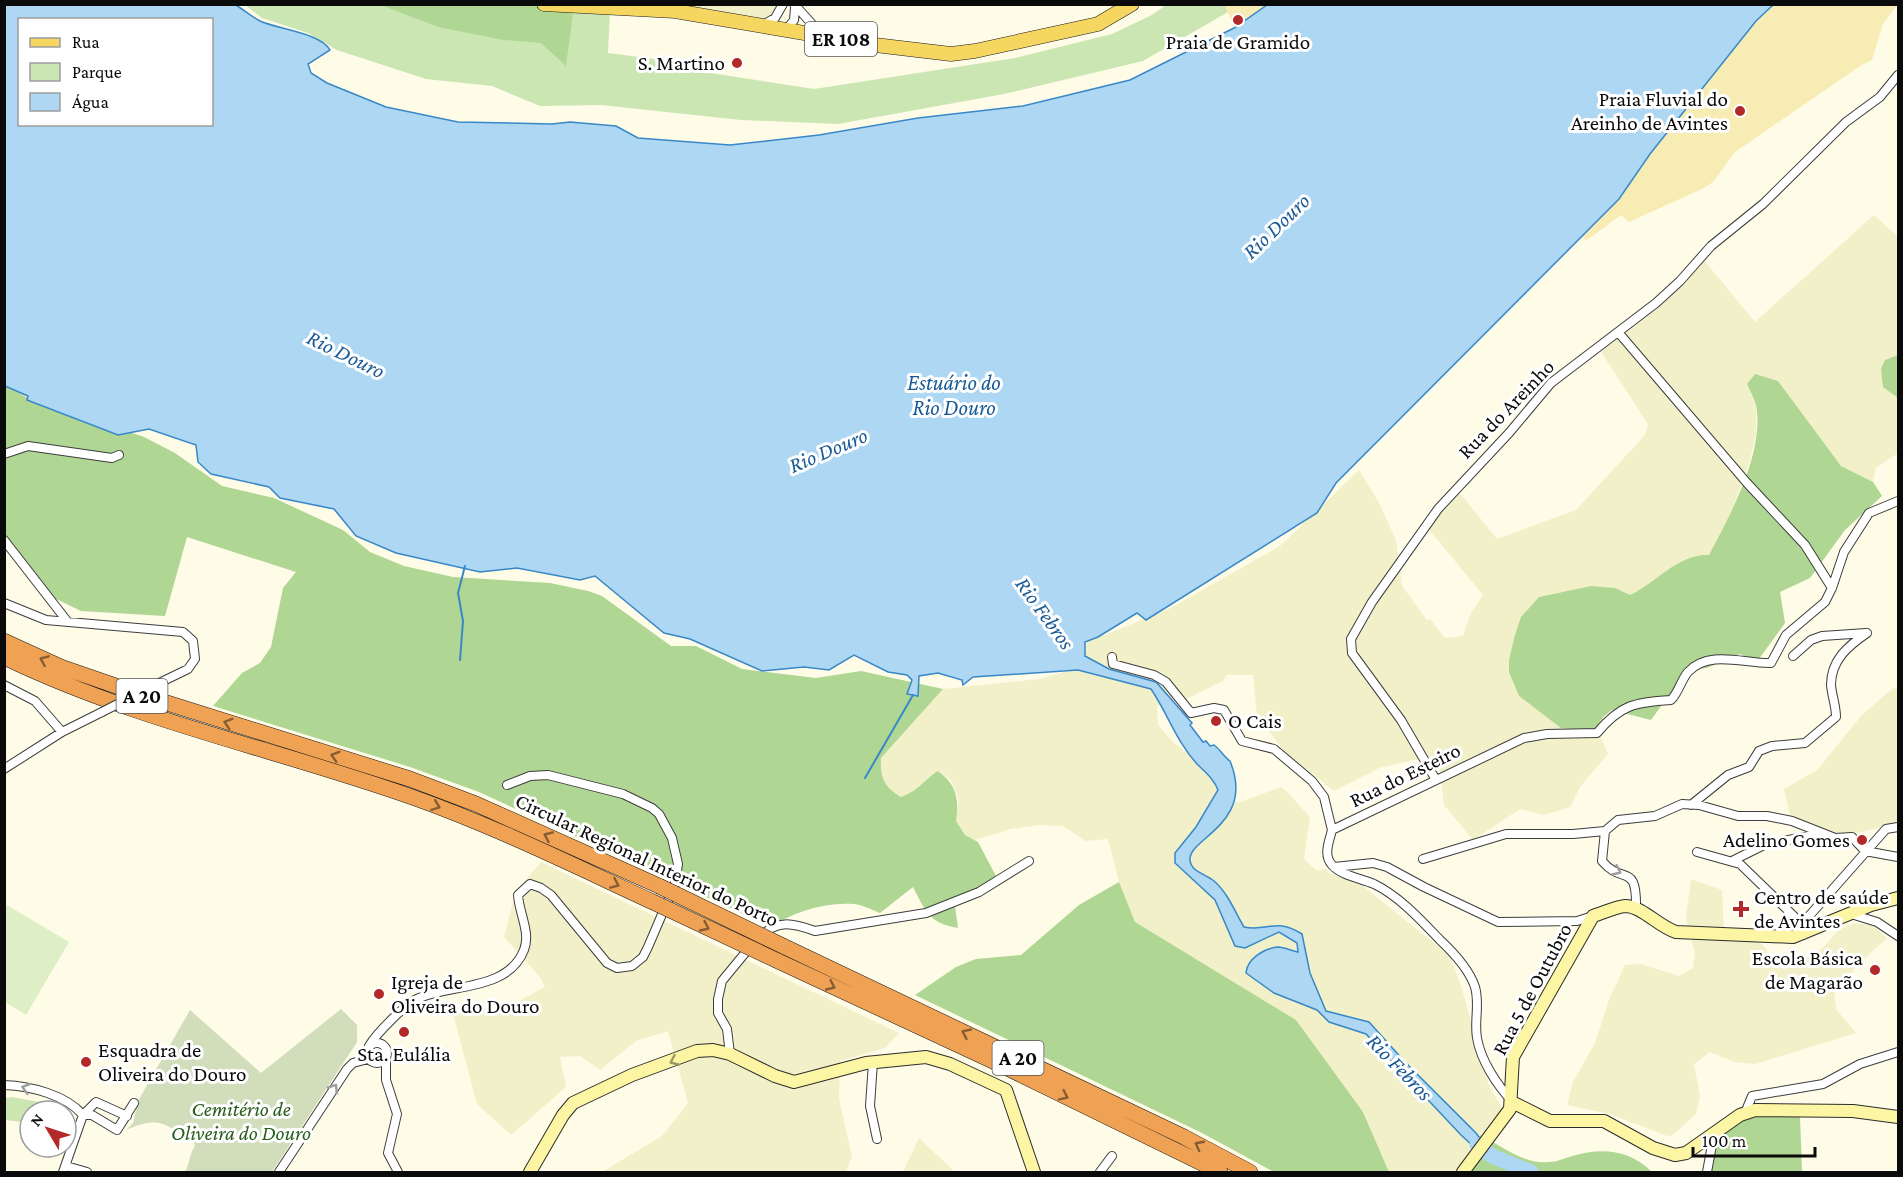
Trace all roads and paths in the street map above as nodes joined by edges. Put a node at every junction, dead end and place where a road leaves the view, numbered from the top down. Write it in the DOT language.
graph roads {
  1 [pos="544,4"];
  2 [pos="1132,4"];
  3 [pos="783,6"];
  4 [pos="795,6"];
  5 [pos="760,26"];
  6 [pos="785,30"];
  7 [pos="824,36"];
  8 [pos="1899,75"];
  9 [pos="1618,332"];
  10 [pos="4,454"];
  11 [pos="119,455"];
  12 [pos="1899,501"];
  13 [pos="4,540"];
  14 [pos="1832,588"];
  15 [pos="4,603"];
  16 [pos="67,621"];
  17 [pos="4,640"];
  18 [pos="1793,656"];
  19 [pos="4,657"];
  20 [pos="1112,657"];
  21 [pos="4,685"];
  22 [pos="62,732"];
  23 [pos="282,748"];
  24 [pos="4,769"];
  25 [pos="383,779"];
  26 [pos="1436,780"];
  27 [pos="507,785"];
  28 [pos="1691,804"];
  29 [pos="1899,826"];
  30 [pos="1332,831"];
  31 [pos="1605,831"];
  32 [pos="1818,834"];
  33 [pos="1865,851"];
  34 [pos="1697,852"];
  35 [pos="1899,857"];
  36 [pos="1423,859"];
  37 [pos="1029,861"];
  38 [pos="1732,861"];
  39 [pos="1333,867"];
  40 [pos="1899,898"];
  41 [pos="1636,909"];
  42 [pos="1851,914"];
  43 [pos="1593,916"];
  44 [pos="1802,929"];
  45 [pos="1895,930"];
  46 [pos="1899,936"];
  47 [pos="395,1018"];
  48 [pos="369,1046"];
  49 [pos="1899,1052"];
  50 [pos="386,1053"];
  51 [pos="730,1054"];
  52 [pos="371,1061"];
  53 [pos="873,1062"];
  54 [pos="4,1085"];
  55 [pos="387,1085"];
  56 [pos="1512,1102"];
  57 [pos="134,1103"];
  58 [pos="1745,1113"];
  59 [pos="82,1115"];
  60 [pos="127,1116"];
  61 [pos="1899,1117"];
  62 [pos="1714,1134"];
  63 [pos="877,1139"];
  64 [pos="1112,1156"];
  65 [pos="65,1169"];
  66 [pos="87,1173"];
  67 [pos="279,1173"];
  68 [pos="398,1173"];
  69 [pos="530,1173"];
  70 [pos="1034,1173"];
  71 [pos="1100,1173"];
  72 [pos="1220,1173"];
  73 [pos="1250,1173"];
  74 [pos="1463,1173"];
  75 [pos="1707,1173"];
  1 -- 5 [label="main road, ER 108"];
  2 -- 7 [label="main road, ER 108"];
  3 -- 5 [label="street"];
  3 -- 6 [label="street"];
  4 -- 6 [label="street"];
  4 -- 7 [label="street"];
  5 -- 6 [label="main road, ER 108"];
  6 -- 7 [label="main road, ER 108"];
  8 -- 9 [label="street, Rua do Areinho"];
  9 -- 14 [label="street"];
  9 -- 26 [label="street, Rua do Areinho"];
  10 -- 11 [label="street"];
  12 -- 14 [label="street"];
  13 -- 16 [label="street"];
  14 -- 26 [label="street, Rua do Esteiro"];
  15 -- 16 [label="street"];
  16 -- 22 [label="street, bridge"];
  23 -- 17 [label="highway, Circular Regional Interior do Porto / A 20, one-way"];
  18 -- 28 [label="street"];
  19 -- 23 [label="highway, Circular Regional Interior do Porto / A 20"];
  20 -- 30 [label="street, Rua do Esteiro"];
  21 -- 22 [label="street"];
  22 -- 24 [label="street"];
  23 -- 25 [label="highway, Circular Regional Interior do Porto / A 20"];
  25 -- 72 [label="highway, Circular Regional Interior do Porto / A 20, one-way, bridge"];
  73 -- 25 [label="highway, Circular Regional Interior do Porto / A 20, one-way, bridge"];
  26 -- 30 [label="street, Rua do Esteiro"];
  27 -- 47 [label="street"];
  28 -- 31 [label="street"];
  28 -- 32 [label="street"];
  29 -- 33 [label="street"];
  30 -- 39 [label="street"];
  31 -- 36 [label="street"];
  31 -- 41 [label="street, one-way"];
  32 -- 33 [label="street"];
  32 -- 38 [label="street"];
  33 -- 35 [label="street"];
  33 -- 44 [label="street"];
  34 -- 38 [label="street"];
  37 -- 51 [label="street"];
  38 -- 44 [label="street"];
  39 -- 43 [label="street"];
  39 -- 56 [label="street"];
  40 -- 42 [label="street"];
  41 -- 43 [label="street, Rua 5 de Outubro"];
  41 -- 44 [label="street"];
  42 -- 44 [label="street"];
  42 -- 45 [label="street"];
  43 -- 56 [label="street, Rua 5 de Outubro"];
  45 -- 46 [label="street"];
  47 -- 48 [label="street"];
  47 -- 50 [label="street"];
  48 -- 50 [label="street"];
  48 -- 52 [label="street"];
  49 -- 58 [label="street"];
  50 -- 52 [label="street"];
  50 -- 55 [label="street"];
  51 -- 53 [label="street"];
  51 -- 69 [label="street, one-way"];
  52 -- 55 [label="street"];
  67 -- 52 [label="street, one-way"];
  53 -- 63 [label="street"];
  53 -- 70 [label="street"];
  59 -- 54 [label="street, one-way"];
  55 -- 68 [label="street"];
  56 -- 62 [label="street"];
  56 -- 74 [label="street"];
  57 -- 60 [label="street"];
  58 -- 61 [label="street"];
  58 -- 62 [label="street"];
  59 -- 60 [label="street"];
  59 -- 60 [label="street"];
  59 -- 65 [label="street"];
  62 -- 75 [label="street"];
  64 -- 71 [label="street"];
  65 -- 66 [label="street"];
}
